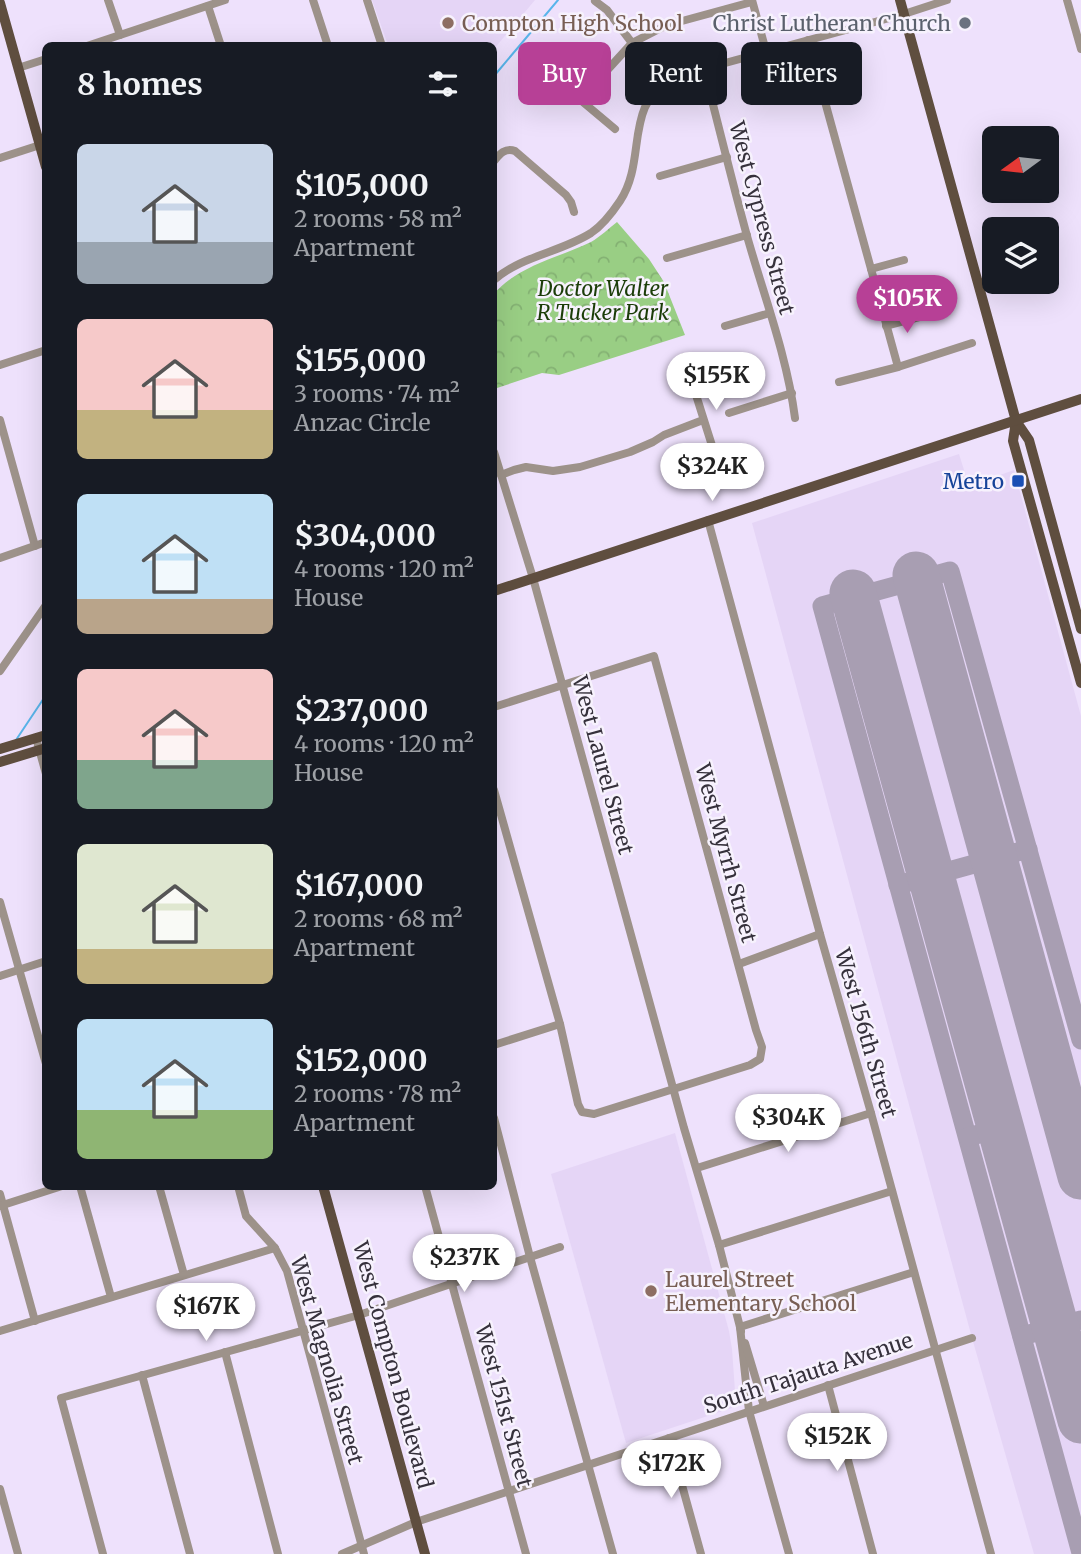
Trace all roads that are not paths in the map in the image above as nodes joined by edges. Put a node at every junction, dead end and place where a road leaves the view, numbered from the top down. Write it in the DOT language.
graph roads {
  1 [pos="108,0"];
  2 [pos="225,0"];
  3 [pos="313,0"];
  4 [pos="367,0"];
  5 [pos="900,0"];
  6 [pos="947,0"];
  7 [pos="1067,0"];
  8 [pos="595,1"];
  9 [pos="752,1"];
  10 [pos="0,2"];
  11 [pos="208,6"];
  12 [pos="904,14"];
  13 [pos="120,35"];
  14 [pos="808,40"];
  15 [pos="110,42"];
  16 [pos="220,42"];
  17 [pos="327,42"];
  18 [pos="381,42"];
  19 [pos="631,42"];
  20 [pos="634,42"];
  21 [pos="763,42"];
  22 [pos="800,42"];
  23 [pos="1081,49"];
  24 [pos="625,51"];
  25 [pos="42,60"];
  26 [pos="611,66"];
  27 [pos="18,68"];
  28 [pos="586,105"];
  29 [pos="646,105"];
  30 [pos="713,105"];
  31 [pos="615,129"];
  32 [pos="40,145"];
  33 [pos="42,152"];
  34 [pos="727,157"];
  35 [pos="0,158"];
  36 [pos="497,158"];
  37 [pos="660,176"];
  38 [pos="574,212"];
  39 [pos="747,235"];
  40 [pos="667,258"];
  41 [pos="904,260"];
  42 [pos="871,269"];
  43 [pos="497,278"];
  44 [pos="770,313"];
  45 [pos="920,317"];
  46 [pos="725,326"];
  47 [pos="886,326"];
  48 [pos="972,343"];
  49 [pos="42,351"];
  50 [pos="684,357"];
  51 [pos="0,365"];
  52 [pos="898,367"];
  53 [pos="839,382"];
  54 [pos="792,393"];
  55 [pos="1081,399"];
  56 [pos="729,413"];
  57 [pos="795,418"];
  58 [pos="0,420"];
  59 [pos="703,420"];
  60 [pos="1016,421"];
  61 [pos="497,462"];
  62 [pos="721,474"];
  63 [pos="501,475"];
  64 [pos="708,520"];
  65 [pos="42,543"];
  66 [pos="35,546"];
  67 [pos="0,558"];
  68 [pos="533,578"];
  69 [pos="497,590"];
  70 [pos="42,611"];
  71 [pos="1081,628"];
  72 [pos="1067,632"];
  73 [pos="0,671"];
  74 [pos="1081,683"];
  75 [pos="562,684"];
  76 [pos="497,706"];
  77 [pos="38,737"];
  78 [pos="0,749"];
  79 [pos="42,749"];
  80 [pos="0,762"];
  81 [pos="497,801"];
  82 [pos="0,902"];
  83 [pos="820,934"];
  84 [pos="42,962"];
  85 [pos="739,964"];
  86 [pos="19,970"];
  87 [pos="0,976"];
  88 [pos="560,1024"];
  89 [pos="497,1044"];
  90 [pos="42,1051"];
  91 [pos="674,1089"];
  92 [pos="871,1113"];
  93 [pos="497,1130"];
  94 [pos="697,1168"];
  95 [pos="49,1190"];
  96 [pos="81,1190"];
  97 [pos="160,1190"];
  98 [pos="239,1190"];
  99 [pos="324,1190"];
  100 [pos="426,1190"];
  101 [pos="892,1191"];
  102 [pos="0,1195"];
  103 [pos="1,1205"];
  104 [pos="719,1245"];
  105 [pos="560,1247"];
  106 [pos="275,1248"];
  107 [pos="530,1257"];
  108 [pos="914,1272"];
  109 [pos="184,1275"];
  110 [pos="452,1283"];
  111 [pos="111,1297"];
  112 [pos="359,1315"];
  113 [pos="35,1321"];
  114 [pos="740,1326"];
  115 [pos="0,1331"];
  116 [pos="304,1331"];
  117 [pos="972,1338"];
  118 [pos="936,1349"];
  119 [pos="225,1352"];
  120 [pos="142,1375"];
  121 [pos="828,1385"];
  122 [pos="764,1406"];
  123 [pos="749,1411"];
  124 [pos="669,1438"];
  125 [pos="588,1464"];
  126 [pos="0,1489"];
  127 [pos="509,1491"];
  128 [pos="416,1522"];
  129 [pos="984,1526"];
  130 [pos="972,1529"];
  131 [pos="363,1550"];
  132 [pos="18,1554"];
  133 [pos="103,1554"];
  134 [pos="190,1554"];
  135 [pos="278,1554"];
  136 [pos="342,1554"];
  137 [pos="425,1554"];
  138 [pos="526,1554"];
  139 [pos="613,1554"];
  140 [pos="701,1554"];
  141 [pos="789,1554"];
  142 [pos="873,1554"];
  143 [pos="991,1554"];
  1 -- 13 [label="street"];
  2 -- 11 [label="street"];
  3 -- 17 [label="street"];
  4 -- 18 [label="street"];
  5 -- 12 [label="main road"];
  6 -- 12 [label="street"];
  7 -- 23 [label="street"];
  8 -- 19 [label="street"];
  9 -- 20 [label="street"];
  9 -- 21 [label="street"];
  10 -- 27 [label="main road"];
  11 -- 13 [label="street"];
  11 -- 16 [label="street"];
  12 -- 14 [label="street"];
  12 -- 60 [label="main road"];
  13 -- 15 [label="street"];
  14 -- 22 [label="street"];
  14 -- 42 [label="street"];
  24 -- 26 [label="street"];
  25 -- 27 [label="street"];
  27 -- 32 [label="main road"];
  28 -- 31 [label="street"];
  29 -- 43 [label="street"];
  30 -- 34 [label="street, West Cypress Street"];
  32 -- 33 [label="main road"];
  32 -- 35 [label="street"];
  34 -- 37 [label="street"];
  34 -- 39 [label="street, West Cypress Street"];
  36 -- 38 [label="street"];
  39 -- 40 [label="street"];
  39 -- 44 [label="street, West Cypress Street"];
  41 -- 42 [label="street"];
  42 -- 47 [label="street"];
  44 -- 46 [label="street"];
  44 -- 54 [label="street, West Cypress Street"];
  45 -- 47 [label="street"];
  47 -- 52 [label="street"];
  48 -- 52 [label="street"];
  49 -- 51 [label="street"];
  50 -- 59 [label="street"];
  52 -- 53 [label="street"];
  54 -- 56 [label="street"];
  54 -- 57 [label="street, West Cypress Street"];
  55 -- 60 [label="main road"];
  58 -- 66 [label="street"];
  59 -- 62 [label="street"];
  59 -- 63 [label="street"];
  60 -- 64 [label="main road"];
  60 -- 71 [label="main road"];
  60 -- 72 [label="main road"];
  61 -- 63 [label="street, West Laurel Street"];
  63 -- 68 [label="street, West Laurel Street"];
  64 -- 68 [label="main road"];
  64 -- 83 [label="street, West 156th Street"];
  65 -- 66 [label="street"];
  66 -- 67 [label="street"];
  68 -- 69 [label="main road"];
  68 -- 75 [label="street, West Laurel Street"];
  70 -- 73 [label="street"];
  71 -- 72 [label="street"];
  72 -- 74 [label="main road"];
  75 -- 76 [label="street"];
  75 -- 85 [label="street, West Myrrh Street"];
  75 -- 91 [label="street, West Laurel Street"];
  77 -- 78 [label="main road"];
  77 -- 79 [label="street"];
  79 -- 80 [label="main road"];
  81 -- 88 [label="street"];
  82 -- 86 [label="street"];
  83 -- 85 [label="street"];
  83 -- 92 [label="street, West 156th Street"];
  84 -- 86 [label="street"];
  85 -- 91 [label="street, West Myrrh Street"];
  86 -- 87 [label="street"];
  86 -- 90 [label="street"];
  88 -- 89 [label="street"];
  88 -- 91 [label="street"];
  91 -- 94 [label="street, West Laurel Street"];
  92 -- 94 [label="street"];
  92 -- 101 [label="street, West 156th Street"];
  93 -- 107 [label="street"];
  94 -- 104 [label="street, West Laurel Street"];
  95 -- 103 [label="street"];
  96 -- 111 [label="street"];
  97 -- 109 [label="street"];
  98 -- 106 [label="street, West Magnolia Street"];
  99 -- 112 [label="main road, West Compton Boulevard"];
  100 -- 110 [label="street, West 151st Street"];
  101 -- 104 [label="street"];
  101 -- 108 [label="street, West 156th Street"];
  102 -- 103 [label="street"];
  103 -- 113 [label="street"];
  104 -- 114 [label="street, West Laurel Street"];
  105 -- 107 [label="street"];
  106 -- 109 [label="street"];
  106 -- 116 [label="street, West Magnolia Street"];
  107 -- 110 [label="street"];
  107 -- 125 [label="street"];
  108 -- 114 [label="street"];
  108 -- 118 [label="street, West 156th Street"];
  109 -- 111 [label="street"];
  110 -- 112 [label="street"];
  110 -- 127 [label="street, West 151st Street"];
  111 -- 113 [label="street"];
  112 -- 116 [label="street"];
  112 -- 128 [label="main road, West Compton Boulevard"];
  113 -- 115 [label="street"];
  114 -- 122 [label="street"];
  114 -- 123 [label="street"];
  116 -- 119 [label="street"];
  116 -- 131 [label="street, West Magnolia Street"];
  117 -- 118 [label="street, South Tajauta Avenue"];
  118 -- 121 [label="street, South Tajauta Avenue"];
  118 -- 129 [label="street, West 156th Street"];
  119 -- 120 [label="street"];
  119 -- 135 [label="street"];
  120 -- 133 [label="street"];
  120 -- 134 [label="street"];
  121 -- 122 [label="street, South Tajauta Avenue"];
  121 -- 142 [label="street"];
  122 -- 123 [label="street, South Tajauta Avenue"];
  123 -- 124 [label="street, South Tajauta Avenue"];
  123 -- 141 [label="street"];
  124 -- 125 [label="street, South Tajauta Avenue"];
  124 -- 140 [label="street"];
  125 -- 127 [label="street, South Tajauta Avenue"];
  125 -- 139 [label="street"];
  126 -- 132 [label="street"];
  127 -- 128 [label="street, South Tajauta Avenue"];
  127 -- 138 [label="street, West 151st Street"];
  128 -- 131 [label="street, South Tajauta Avenue"];
  128 -- 137 [label="main road, West Compton Boulevard"];
  129 -- 130 [label="street"];
  129 -- 143 [label="street, West 156th Street"];
  131 -- 136 [label="street, South Tajauta Avenue"];
}
